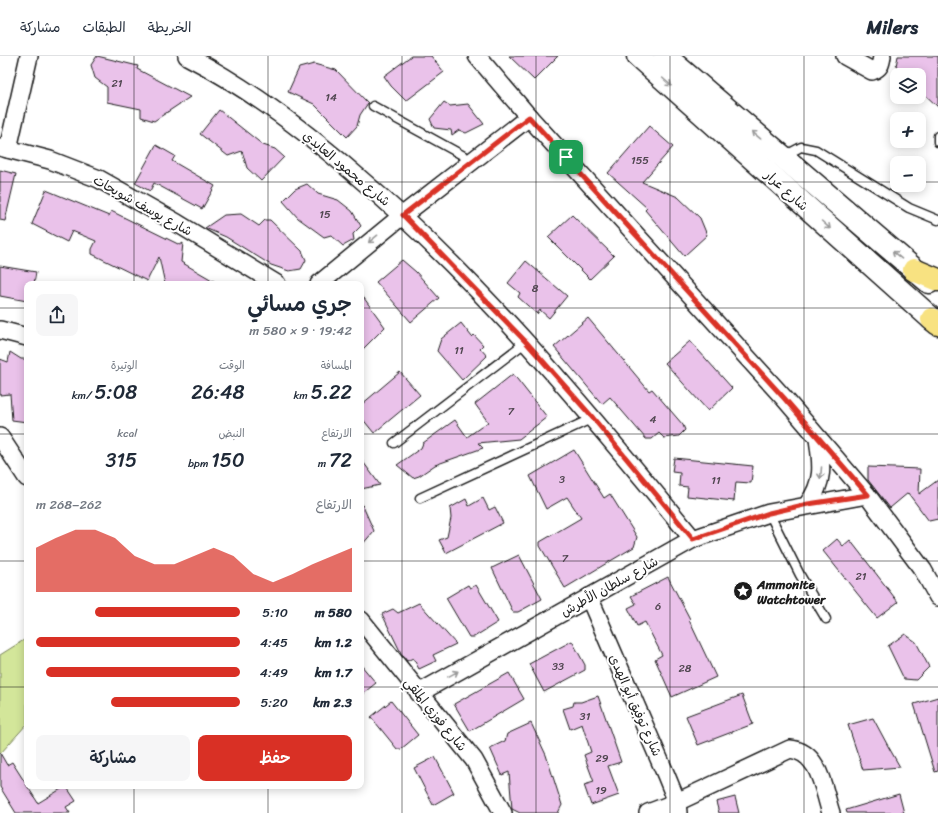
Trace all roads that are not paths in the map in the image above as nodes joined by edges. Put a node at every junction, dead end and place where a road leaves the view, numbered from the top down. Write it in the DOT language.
graph roads {
  1 [pos="29,56"];
  2 [pos="187,56"];
  3 [pos="477,56"];
  4 [pos="638,56"];
  5 [pos="664,56"];
  6 [pos="845,56"];
  7 [pos="882,56"];
  8 [pos="373,106"];
  9 [pos="529,117"];
  10 [pos="938,136"];
  11 [pos="938,142"];
  12 [pos="4,148"];
  13 [pos="782,157"];
  14 [pos="474,162"];
  15 [pos="403,215"];
  16 [pos="938,220"];
  17 [pos="914,270"];
  18 [pos="938,280"];
  19 [pos="272,281"];
  20 [pos="323,281"];
  21 [pos="938,289"];
  22 [pos="936,322"];
  23 [pos="0,330"];
  24 [pos="24,336"];
  25 [pos="526,342"];
  26 [pos="593,418"];
  27 [pos="0,437"];
  28 [pos="818,439"];
  29 [pos="394,444"];
  30 [pos="24,473"];
  31 [pos="868,495"];
  32 [pos="420,498"];
  33 [pos="808,504"];
  34 [pos="769,513"];
  35 [pos="693,539"];
  36 [pos="589,597"];
  37 [pos="938,597"];
  38 [pos="826,618"];
  39 [pos="364,624"];
  40 [pos="420,693"];
  41 [pos="678,807"];
  42 [pos="502,813"];
  43 [pos="648,813"];
  44 [pos="831,813"];
  1 -- 12 [label="street"];
  2 -- 15 [label="street, شارع محمود العابدي"];
  3 -- 9 [label="street"];
  4 -- 22 [label="main road, شارع عرار, one-way"];
  13 -- 5 [label="main road, شارع عرار, one-way"];
  6 -- 7 [label="street"];
  8 -- 14 [label="lane"];
  9 -- 14 [label="street"];
  9 -- 28 [label="street"];
  10 -- 11 [label="lane"];
  12 -- 19 [label="street, شارع يوسف شويحات"];
  13 -- 16 [label="lane"];
  17 -- 13 [label="main road, شارع عرار, one-way"];
  14 -- 15 [label="street"];
  15 -- 20 [label="street, one-way"];
  15 -- 25 [label="street, شارع محمود العابدي"];
  17 -- 18 [label="main road"];
  17 -- 21 [label="main road, شارع عرار"];
  23 -- 24 [label="street"];
  25 -- 26 [label="street, شارع محمود العابدي"];
  25 -- 29 [label="lane"];
  26 -- 32 [label="lane"];
  26 -- 35 [label="street, شارع محمود العابدي"];
  27 -- 30 [label="street"];
  28 -- 31 [label="street"];
  28 -- 33 [label="street, one-way"];
  31 -- 33 [label="street, شارع سلطان الأطرش"];
  31 -- 37 [label="street"];
  33 -- 34 [label="street, شارع سلطان الأطرش"];
  34 -- 35 [label="street, شارع سلطان الأطرش"];
  34 -- 38 [label="lane"];
  35 -- 36 [label="street, شارع سلطان الأطرش"];
  40 -- 36 [label="street, شارع سلطان الأطرش, one-way"];
  36 -- 41 [label="street, شارع توفيق أبو الهدى"];
  39 -- 40 [label="street, شارع فوزي الملقي"];
  40 -- 42 [label="street, شارع فوزي الملقي"];
  41 -- 43 [label="street"];
  41 -- 44 [label="street"];
}
